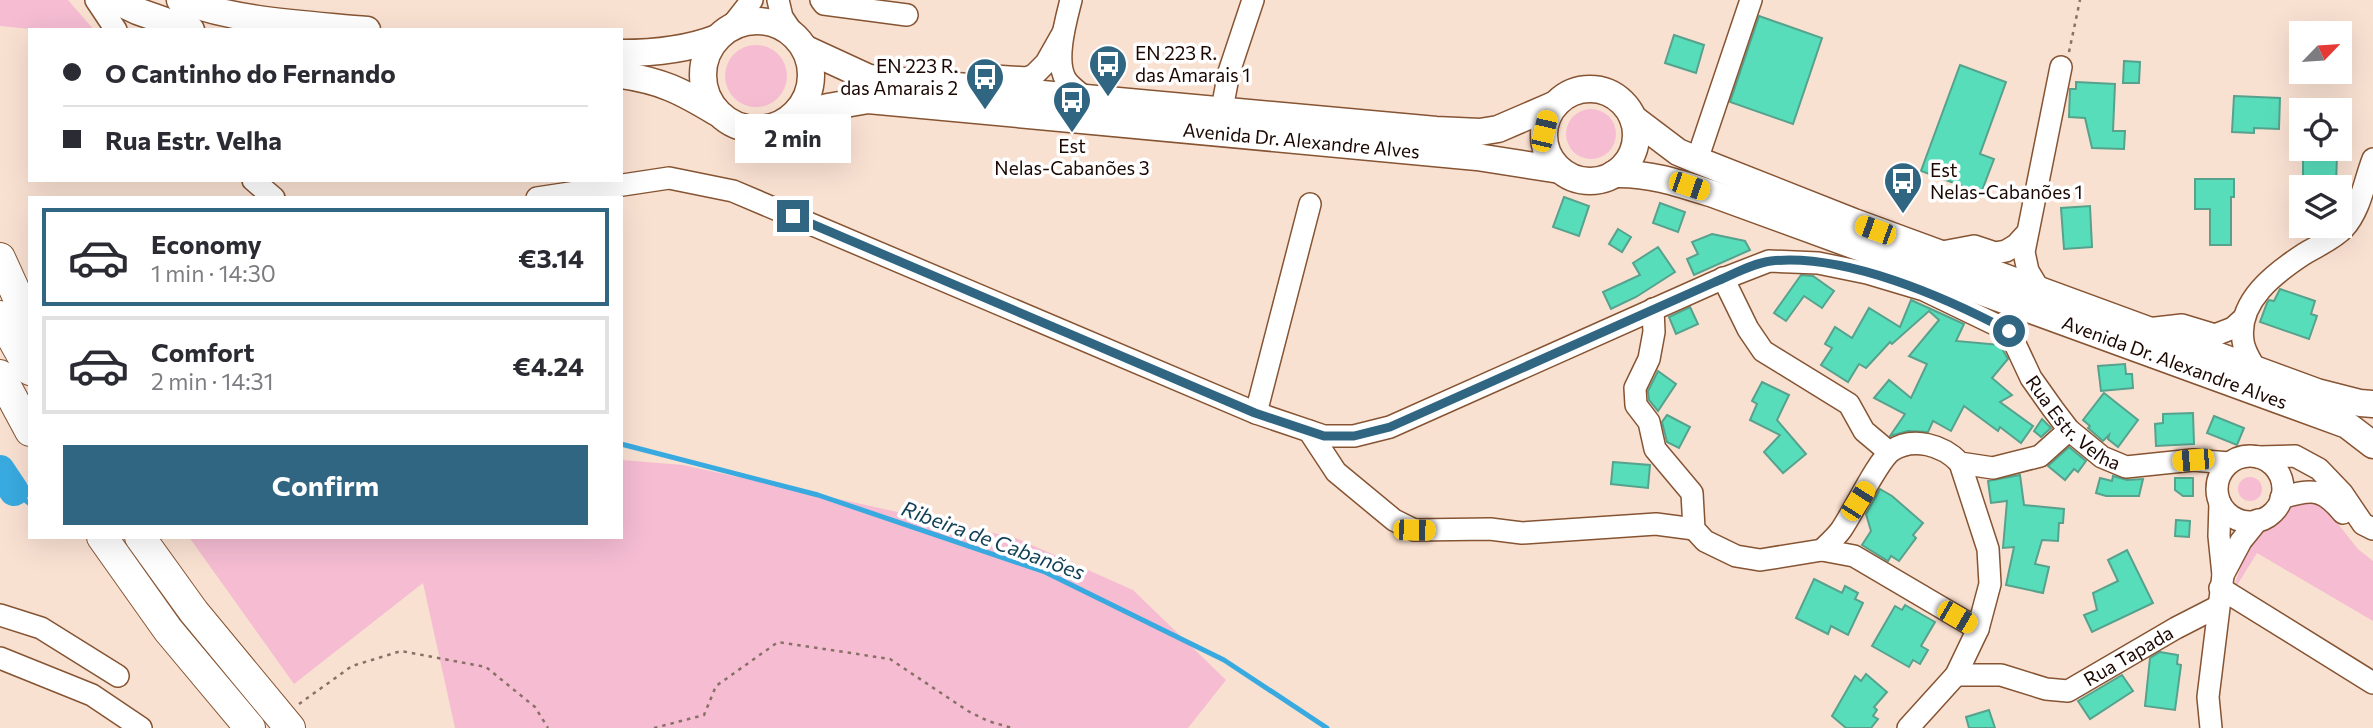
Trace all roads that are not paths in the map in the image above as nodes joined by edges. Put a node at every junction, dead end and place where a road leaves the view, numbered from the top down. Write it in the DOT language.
graph roads {
  1 [pos="96,0"];
  2 [pos="114,0"];
  3 [pos="752,0"];
  4 [pos="778,0"];
  5 [pos="821,0"];
  6 [pos="1071,0"];
  7 [pos="1253,0"];
  8 [pos="1751,0"];
  9 [pos="908,15"];
  10 [pos="179,21"];
  11 [pos="115,28"];
  12 [pos="349,28"];
  13 [pos="723,33"];
  14 [pos="1063,33"];
  15 [pos="799,41"];
  16 [pos="623,52"];
  17 [pos="2061,67"];
  18 [pos="623,75"];
  19 [pos="977,86"];
  20 [pos="1083,96"];
  21 [pos="1556,104"];
  22 [pos="1222,109"];
  23 [pos="719,114"];
  24 [pos="794,117"];
  25 [pos="1633,118"];
  26 [pos="2373,159"];
  27 [pos="1698,160"];
  28 [pos="1560,170"];
  29 [pos="1614,174"];
  30 [pos="255,182"];
  31 [pos="272,196"];
  32 [pos="550,196"];
  33 [pos="1310,204"];
  34 [pos="2027,233"];
  35 [pos="1937,253"];
  36 [pos="0,258"];
  37 [pos="1723,278"];
  38 [pos="1996,298"];
  39 [pos="2042,303"];
  40 [pos="1653,309"];
  41 [pos="0,316"];
  42 [pos="2244,319"];
  43 [pos="28,320"];
  44 [pos="2147,330"];
  45 [pos="2009,331"];
  46 [pos="28,366"];
  47 [pos="2256,370"];
  48 [pos="0,375"];
  49 [pos="0,396"];
  50 [pos="2373,404"];
  51 [pos="1255,413"];
  52 [pos="28,428"];
  53 [pos="2069,430"];
  54 [pos="1309,431"];
  55 [pos="28,434"];
  56 [pos="2373,445"];
  57 [pos="1889,452"];
  58 [pos="2259,457"];
  59 [pos="1960,463"];
  60 [pos="2229,463"];
  61 [pos="2281,498"];
  62 [pos="2220,503"];
  63 [pos="2258,520"];
  64 [pos="1694,529"];
  65 [pos="2373,529"];
  66 [pos="103,539"];
  67 [pos="141,539"];
  68 [pos="2373,541"];
  69 [pos="1822,550"];
  70 [pos="2220,590"];
  71 [pos="0,615"];
  72 [pos="1978,629"];
  73 [pos="0,658"];
  74 [pos="1956,675"];
  75 [pos="118,676"];
  76 [pos="2373,683"];
  77 [pos="294,716"];
  78 [pos="2211,724"];
  79 [pos="141,728"];
  80 [pos="250,728"];
  81 [pos="1908,728"];
  1 -- 11 [label="street"];
  2 -- 10 [label="main road"];
  3 -- 13 [label="street"];
  4 -- 15 [label="street"];
  5 -- 9 [label="street"];
  6 -- 14 [label="street"];
  7 -- 22 [label="street"];
  8 -- 27 [label="street"];
  10 -- 12 [label="main road"];
  13 -- 15 [label="main road"];
  13 -- 16 [label="main road"];
  13 -- 23 [label="main road"];
  14 -- 19 [label="street"];
  14 -- 20 [label="street"];
  15 -- 19 [label="main road, Avenida Dr. Alexandre Alves"];
  15 -- 24 [label="main road"];
  17 -- 34 [label="street"];
  18 -- 23 [label="main road"];
  19 -- 20 [label="main road, Avenida Dr. Alexandre Alves"];
  20 -- 22 [label="main road, Avenida Dr. Alexandre Alves"];
  21 -- 22 [label="main road, Avenida Dr. Alexandre Alves"];
  21 -- 25 [label="main road"];
  21 -- 28 [label="main road"];
  23 -- 24 [label="main road"];
  24 -- 28 [label="main road, Avenida Dr. Alexandre Alves"];
  25 -- 27 [label="main road, Avenida Dr. Alexandre Alves"];
  25 -- 29 [label="main road"];
  26 -- 42 [label="street"];
  27 -- 35 [label="main road, Avenida Dr. Alexandre Alves"];
  28 -- 29 [label="main road"];
  29 -- 38 [label="main road, Avenida Dr. Alexandre Alves"];
  30 -- 31 [label="street"];
  32 -- 51 [label="street"];
  33 -- 51 [label="street"];
  34 -- 35 [label="street"];
  34 -- 39 [label="street"];
  35 -- 39 [label="main road, Avenida Dr. Alexandre Alves"];
  36 -- 43 [label="highway"];
  37 -- 40 [label="street"];
  37 -- 45 [label="street"];
  37 -- 57 [label="street"];
  38 -- 39 [label="main road, Avenida Dr. Alexandre Alves"];
  38 -- 45 [label="street, Rua Estr. Velha"];
  39 -- 44 [label="main road, Avenida Dr. Alexandre Alves"];
  39 -- 45 [label="street"];
  39 -- 56 [label="main road, Avenida Dr. Alexandre Alves"];
  40 -- 54 [label="street"];
  40 -- 64 [label="street"];
  41 -- 46 [label="highway"];
  42 -- 44 [label="street"];
  42 -- 47 [label="street"];
  44 -- 47 [label="main road, Avenida Dr. Alexandre Alves"];
  45 -- 53 [label="street, Rua Estr. Velha"];
  47 -- 50 [label="main road, Avenida Dr. Alexandre Alves"];
  48 -- 52 [label="highway"];
  49 -- 55 [label="highway"];
  51 -- 54 [label="street"];
  53 -- 59 [label="street"];
  53 -- 60 [label="street, Rua Estr. Velha"];
  54 -- 64 [label="street"];
  57 -- 59 [label="street"];
  57 -- 69 [label="street"];
  58 -- 60 [label="street"];
  58 -- 61 [label="street"];
  58 -- 65 [label="street"];
  59 -- 72 [label="street"];
  60 -- 62 [label="street"];
  61 -- 63 [label="street"];
  61 -- 68 [label="street"];
  62 -- 63 [label="street"];
  62 -- 70 [label="street"];
  63 -- 70 [label="street"];
  64 -- 69 [label="street"];
  66 -- 80 [label="highway"];
  67 -- 77 [label="highway"];
  69 -- 72 [label="street"];
  70 -- 74 [label="street, Rua Tapada"];
  70 -- 76 [label="street"];
  70 -- 78 [label="street"];
  71 -- 75 [label="street"];
  72 -- 74 [label="street"];
  73 -- 79 [label="street"];
  74 -- 81 [label="street"];
}
